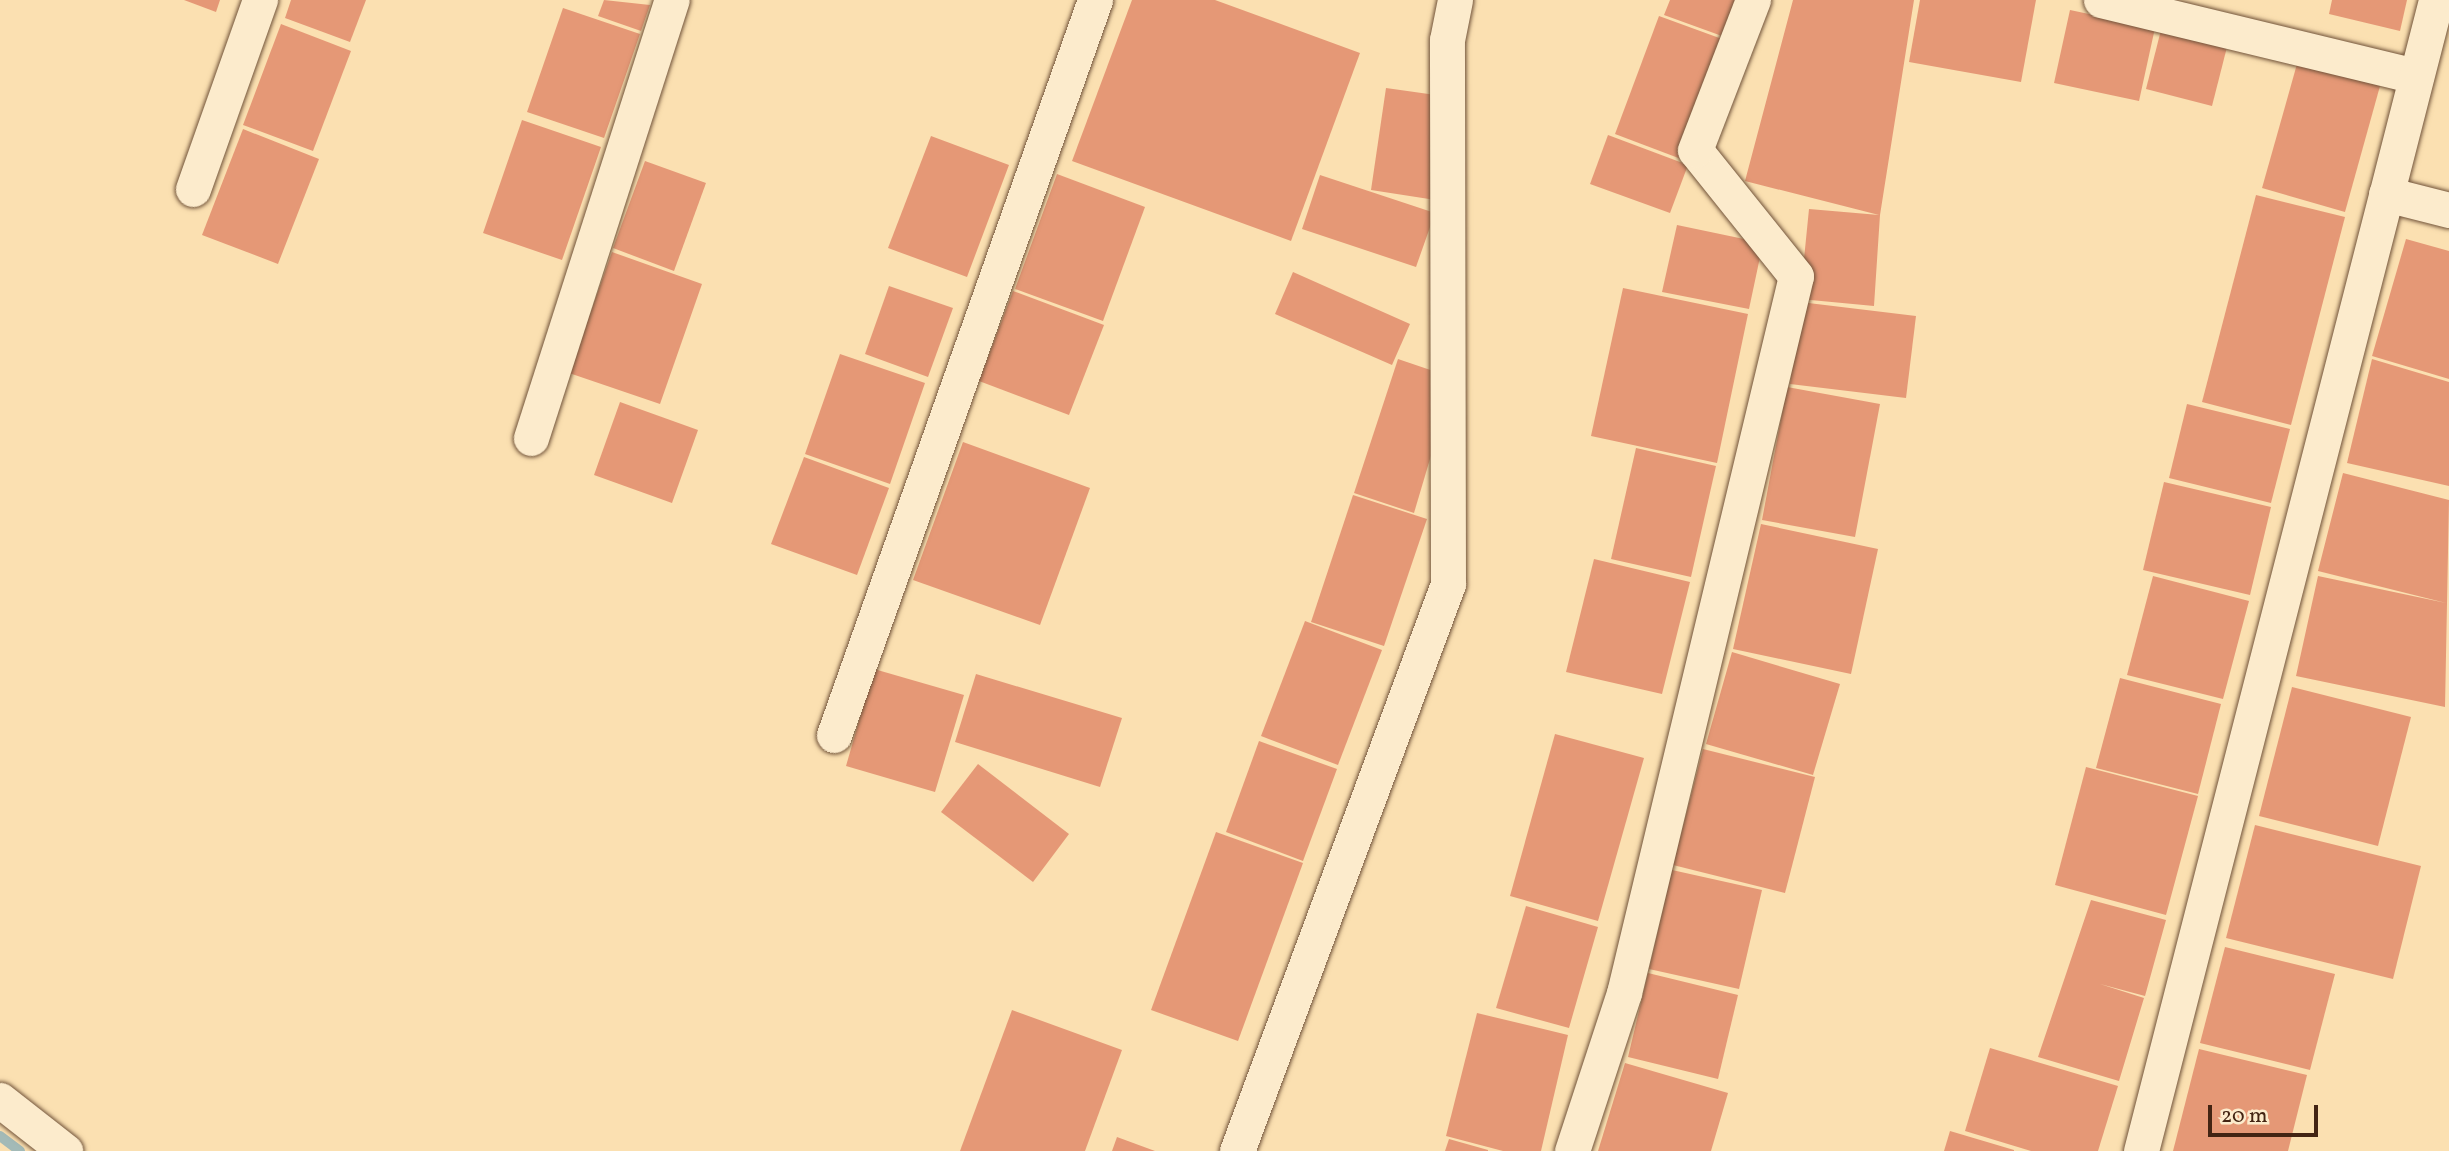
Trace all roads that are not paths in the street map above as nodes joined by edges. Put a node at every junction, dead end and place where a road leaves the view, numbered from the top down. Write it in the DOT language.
graph roads {
  1 [pos="260,0"];
  2 [pos="672,0"];
  3 [pos="1095,0"];
  4 [pos="1455,0"];
  5 [pos="1753,0"];
  6 [pos="2101,0"];
  7 [pos="2435,0"];
  8 [pos="2416,76"];
  9 [pos="193,189"];
  10 [pos="2386,194"];
  11 [pos="2449,210"];
  12 [pos="531,438"];
  13 [pos="834,735"];
  14 [pos="0,1100"];
  15 [pos="65,1151"];
  16 [pos="1237,1151"];
  17 [pos="1572,1151"];
  18 [pos="2141,1151"];
  1 -- 9 [label="street"];
  2 -- 12 [label="street"];
  3 -- 13 [label="street"];
  4 -- 16 [label="street"];
  5 -- 17 [label="street"];
  6 -- 8 [label="street"];
  7 -- 8 [label="street"];
  8 -- 10 [label="street"];
  10 -- 11 [label="street"];
  10 -- 18 [label="street"];
  14 -- 15 [label="street"];
}
